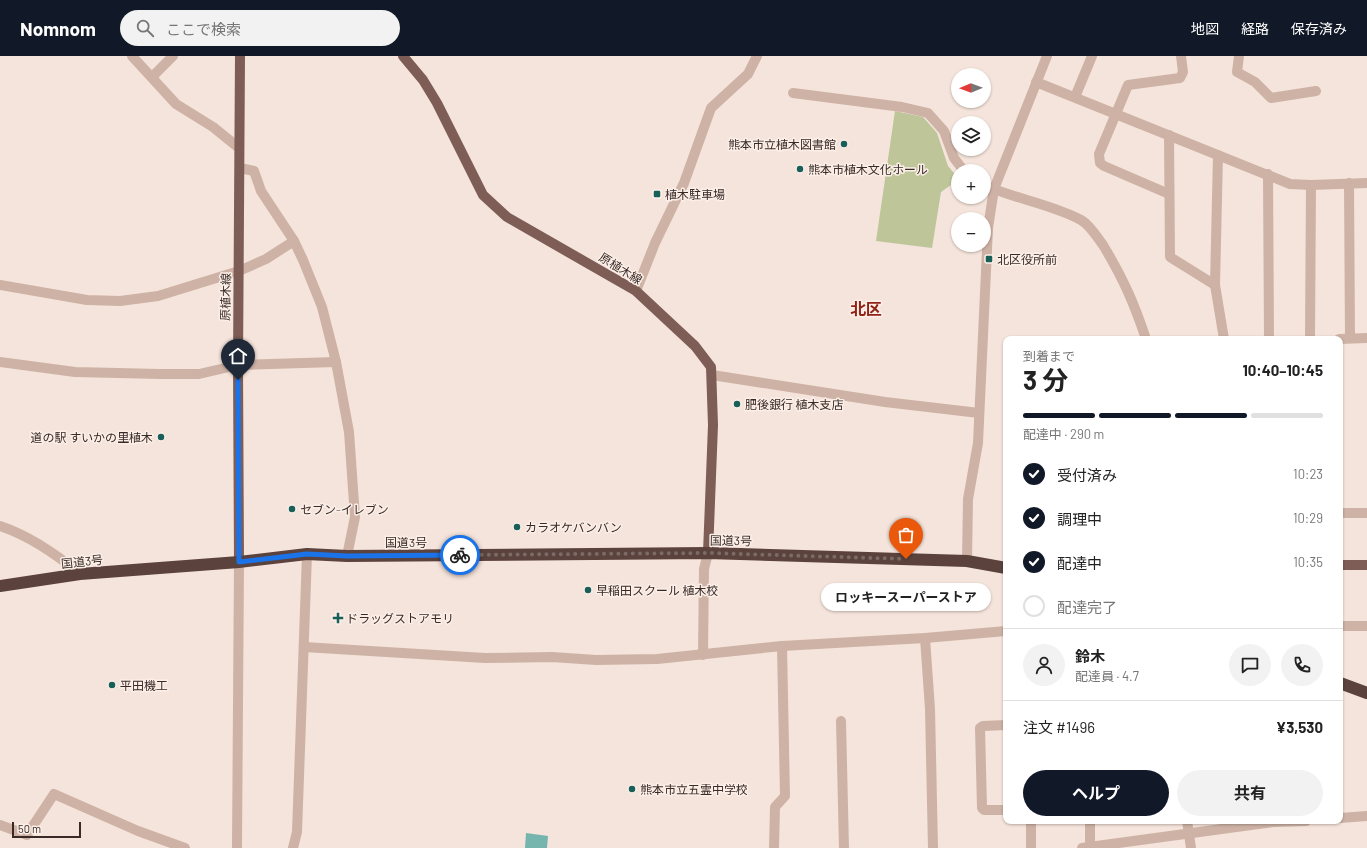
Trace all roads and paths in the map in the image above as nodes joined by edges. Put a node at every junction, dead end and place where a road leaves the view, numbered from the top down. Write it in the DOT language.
graph roads {
  1 [pos="132,56"];
  2 [pos="173,56"];
  3 [pos="240,56"];
  4 [pos="403,56"];
  5 [pos="757,56"];
  6 [pos="1047,56"];
  7 [pos="1092,56"];
  8 [pos="1182,56"];
  9 [pos="1239,56"];
  10 [pos="152,77"];
  11 [pos="1036,82"];
  12 [pos="1316,91"];
  13 [pos="793,93"];
  14 [pos="1075,97"];
  15 [pos="1116,113"];
  16 [pos="1169,135"];
  17 [pos="239,148"];
  18 [pos="1218,155"];
  19 [pos="959,164"];
  20 [pos="240,168"];
  21 [pos="1268,174"];
  22 [pos="1349,183"];
  23 [pos="1367,183"];
  24 [pos="1311,185"];
  25 [pos="991,188"];
  26 [pos="994,190"];
  27 [pos="1170,194"];
  28 [pos="294,241"];
  29 [pos="239,271"];
  30 [pos="0,285"];
  31 [pos="1215,285"];
  32 [pos="636,291"];
  33 [pos="1145,336"];
  34 [pos="1224,336"];
  35 [pos="1269,336"];
  36 [pos="1310,336"];
  37 [pos="1350,338"];
  38 [pos="1367,338"];
  39 [pos="1343,339"];
  40 [pos="0,362"];
  41 [pos="336,362"];
  42 [pos="238,365"];
  43 [pos="712,375"];
  44 [pos="979,413"];
  45 [pos="1343,513"];
  46 [pos="1367,513"];
  47 [pos="0,526"];
  48 [pos="708,553"];
  49 [pos="307,554"];
  50 [pos="347,556"];
  51 [pos="967,561"];
  52 [pos="239,562"];
  53 [pos="1343,565"];
  54 [pos="1367,565"];
  55 [pos="1003,567"];
  56 [pos="80,574"];
  57 [pos="0,586"];
  58 [pos="1343,626"];
  59 [pos="1367,626"];
  60 [pos="1003,630"];
  61 [pos="925,638"];
  62 [pos="782,646"];
  63 [pos="304,647"];
  64 [pos="703,655"];
  65 [pos="1343,684"];
  66 [pos="1367,693"];
  67 [pos="841,721"];
  68 [pos="1003,725"];
  69 [pos="1003,810"];
  70 [pos="1367,816"];
  71 [pos="1343,818"];
  72 [pos="1031,824"];
  73 [pos="1090,824"];
  74 [pos="1187,824"];
  75 [pos="1258,824"];
  76 [pos="0,825"];
  77 [pos="1188,833"];
  78 [pos="1086,847"];
  79 [pos="185,848"];
  80 [pos="237,848"];
  81 [pos="293,848"];
  82 [pos="774,848"];
  83 [pos="844,848"];
  84 [pos="932,848"];
  85 [pos="1031,848"];
  86 [pos="1191,848"];
  1 -- 10 [label="street"];
  2 -- 10 [label="street"];
  3 -- 17 [label="main road, 原植木線"];
  4 -- 32 [label="main road, 原植木線"];
  5 -- 32 [label="street"];
  6 -- 11 [label="street"];
  7 -- 14 [label="street"];
  8 -- 15 [label="street"];
  9 -- 12 [label="street"];
  10 -- 17 [label="street"];
  11 -- 14 [label="street"];
  11 -- 26 [label="street"];
  13 -- 19 [label="street"];
  14 -- 15 [label="street"];
  15 -- 16 [label="street"];
  15 -- 27 [label="street"];
  16 -- 18 [label="street"];
  16 -- 27 [label="street"];
  17 -- 20 [label="main road, 原植木線"];
  18 -- 21 [label="street"];
  18 -- 31 [label="street"];
  20 -- 28 [label="street"];
  20 -- 29 [label="main road, 原植木線"];
  21 -- 24 [label="street"];
  21 -- 35 [label="street"];
  22 -- 23 [label="street"];
  22 -- 24 [label="street"];
  22 -- 37 [label="street"];
  24 -- 36 [label="street"];
  25 -- 26 [label="street"];
  26 -- 33 [label="street"];
  26 -- 44 [label="street"];
  27 -- 31 [label="street"];
  28 -- 29 [label="street"];
  28 -- 41 [label="street"];
  29 -- 30 [label="street"];
  29 -- 42 [label="main road, 原植木線"];
  31 -- 34 [label="street"];
  32 -- 43 [label="main road, 原植木線"];
  37 -- 38 [label="street"];
  37 -- 39 [label="street"];
  40 -- 42 [label="street"];
  41 -- 42 [label="street"];
  41 -- 50 [label="street"];
  42 -- 52 [label="main road, 原植木線"];
  43 -- 44 [label="street"];
  43 -- 48 [label="main road, 原植木線"];
  44 -- 51 [label="street"];
  45 -- 46 [label="street"];
  47 -- 56 [label="street"];
  48 -- 50 [label="highway, 国道3号"];
  48 -- 51 [label="highway, 国道3号"];
  48 -- 64 [label="street"];
  49 -- 50 [label="highway, 国道3号"];
  49 -- 52 [label="highway, 国道3号"];
  49 -- 63 [label="street"];
  51 -- 55 [label="highway, 国道3号"];
  52 -- 56 [label="highway, 国道3号"];
  52 -- 80 [label="street"];
  53 -- 54 [label="main road"];
  56 -- 57 [label="highway, 国道3号"];
  58 -- 59 [label="street"];
  60 -- 61 [label="street"];
  61 -- 62 [label="street"];
  61 -- 84 [label="street"];
  62 -- 64 [label="street"];
  62 -- 82 [label="street"];
  63 -- 64 [label="street"];
  63 -- 81 [label="street"];
  65 -- 66 [label="highway"];
  67 -- 83 [label="street"];
  68 -- 69 [label="street"];
  70 -- 71 [label="street"];
  72 -- 85 [label="street"];
  73 -- 78 [label="street"];
  74 -- 77 [label="street"];
  75 -- 77 [label="street"];
  76 -- 79 [label="street"];
  77 -- 78 [label="street"];
  77 -- 86 [label="street"];
}
